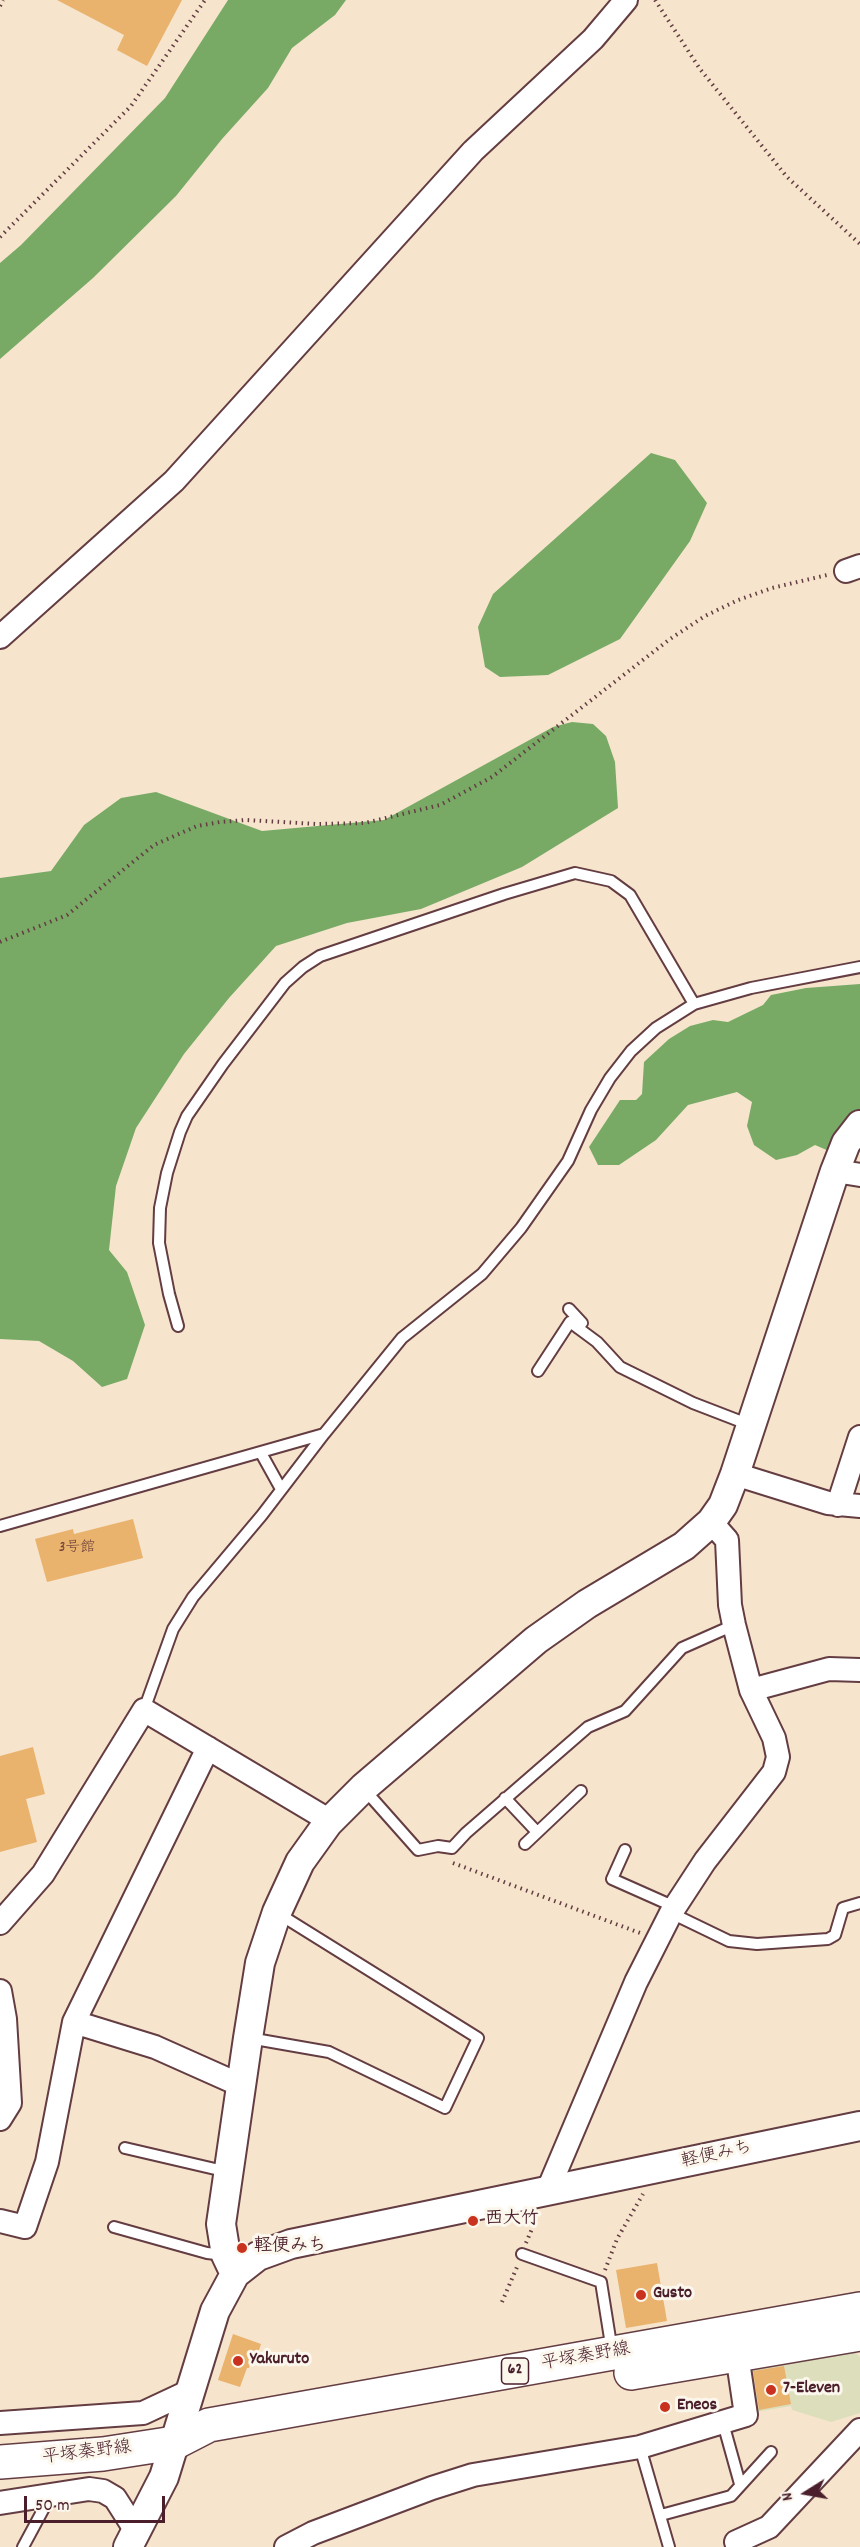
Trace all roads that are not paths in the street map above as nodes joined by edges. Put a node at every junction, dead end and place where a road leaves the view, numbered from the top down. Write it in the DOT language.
graph roads {
  1 [pos="626,0"];
  2 [pos="0,637"];
  3 [pos="860,967"];
  4 [pos="694,1004"];
  5 [pos="860,1125"];
  6 [pos="848,1173"];
  7 [pos="569,1309"];
  8 [pos="178,1326"];
  9 [pos="578,1328"];
  10 [pos="538,1371"];
  11 [pos="751,1425"];
  12 [pos="324,1434"];
  13 [pos="860,1437"];
  14 [pos="261,1453"];
  15 [pos="735,1474"];
  16 [pos="281,1489"];
  17 [pos="849,1505"];
  18 [pos="711,1522"];
  19 [pos="0,1526"];
  20 [pos="734,1625"];
  21 [pos="860,1670"];
  22 [pos="751,1689"];
  23 [pos="144,1710"];
  24 [pos="208,1748"];
  25 [pos="363,1788"];
  26 [pos="581,1791"];
  27 [pos="504,1798"];
  28 [pos="328,1823"];
  29 [pos="537,1832"];
  30 [pos="525,1844"];
  31 [pos="625,1850"];
  32 [pos="860,1903"];
  33 [pos="673,1910"];
  34 [pos="276,1912"];
  35 [pos="0,1923"];
  36 [pos="0,1991"];
  37 [pos="74,2022"];
  38 [pos="248,2038"];
  39 [pos="241,2082"];
  40 [pos="0,2119"];
  41 [pos="860,2126"];
  42 [pos="125,2148"];
  43 [pos="228,2173"];
  44 [pos="543,2202"];
  45 [pos="0,2221"];
  46 [pos="114,2227"];
  47 [pos="522,2254"];
  48 [pos="230,2264"];
  49 [pos="860,2309"];
  50 [pos="860,2334"];
  51 [pos="736,2343"];
  52 [pos="613,2354"];
  53 [pos="190,2391"];
  54 [pos="0,2423"];
  55 [pos="723,2423"];
  56 [pos="860,2430"];
  57 [pos="174,2443"];
  58 [pos="640,2447"];
  59 [pos="771,2452"];
  60 [pos="0,2462"];
  61 [pos="740,2484"];
  62 [pos="51,2495"];
  63 [pos="0,2503"];
  64 [pos="661,2515"];
  65 [pos="132,2539"];
  66 [pos="736,2542"];
  67 [pos="23,2547"];
  68 [pos="286,2547"];
  69 [pos="669,2547"];
  1 -- 2 [label="street"];
  3 -- 4 [label="lane"];
  4 -- 8 [label="lane"];
  4 -- 12 [label="lane"];
  5 -- 6 [label="street"];
  6 -- 11 [label="street"];
  7 -- 9 [label="lane"];
  9 -- 10 [label="lane"];
  9 -- 11 [label="lane"];
  11 -- 15 [label="street"];
  12 -- 14 [label="lane"];
  12 -- 16 [label="lane"];
  13 -- 17 [label="street"];
  14 -- 16 [label="lane"];
  14 -- 19 [label="lane"];
  15 -- 17 [label="street"];
  15 -- 18 [label="street"];
  16 -- 23 [label="lane"];
  18 -- 20 [label="street"];
  18 -- 25 [label="street"];
  20 -- 22 [label="street"];
  20 -- 27 [label="lane"];
  21 -- 22 [label="street"];
  22 -- 33 [label="street"];
  23 -- 24 [label="street"];
  23 -- 35 [label="street"];
  24 -- 28 [label="street"];
  24 -- 37 [label="street"];
  25 -- 27 [label="lane"];
  25 -- 28 [label="street"];
  26 -- 29 [label="lane"];
  27 -- 29 [label="lane"];
  28 -- 34 [label="street"];
  29 -- 30 [label="lane"];
  31 -- 33 [label="lane"];
  32 -- 33 [label="lane"];
  33 -- 44 [label="street"];
  34 -- 38 [label="street"];
  34 -- 38 [label="lane"];
  36 -- 40 [label="street"];
  37 -- 39 [label="street"];
  37 -- 45 [label="street"];
  38 -- 39 [label="street"];
  39 -- 43 [label="street"];
  41 -- 44 [label="street, 軽便みち"];
  42 -- 43 [label="lane"];
  43 -- 48 [label="street"];
  44 -- 48 [label="street, 軽便みち"];
  46 -- 48 [label="lane"];
  47 -- 52 [label="lane"];
  48 -- 53 [label="street, 軽便みち"];
  49 -- 51 [label="main road, 平塚秦野線 / 62"];
  50 -- 51 [label="main road, 平塚秦野線 / 62"];
  51 -- 52 [label="main road, 平塚秦野線 / 62"];
  51 -- 55 [label="street"];
  51 -- 57 [label="main road, 平塚秦野線 / 62"];
  52 -- 57 [label="main road, 平塚秦野線 / 62"];
  53 -- 54 [label="street"];
  53 -- 57 [label="street, 軽便みち"];
  55 -- 58 [label="street"];
  55 -- 61 [label="lane"];
  56 -- 66 [label="street"];
  57 -- 60 [label="main road, 平塚秦野線 / 62"];
  57 -- 65 [label="street, 軽便みち"];
  58 -- 64 [label="lane"];
  58 -- 68 [label="street"];
  59 -- 61 [label="lane"];
  61 -- 64 [label="lane"];
  62 -- 63 [label="street"];
  62 -- 65 [label="street"];
  62 -- 67 [label="lane"];
  64 -- 69 [label="lane"];
}
